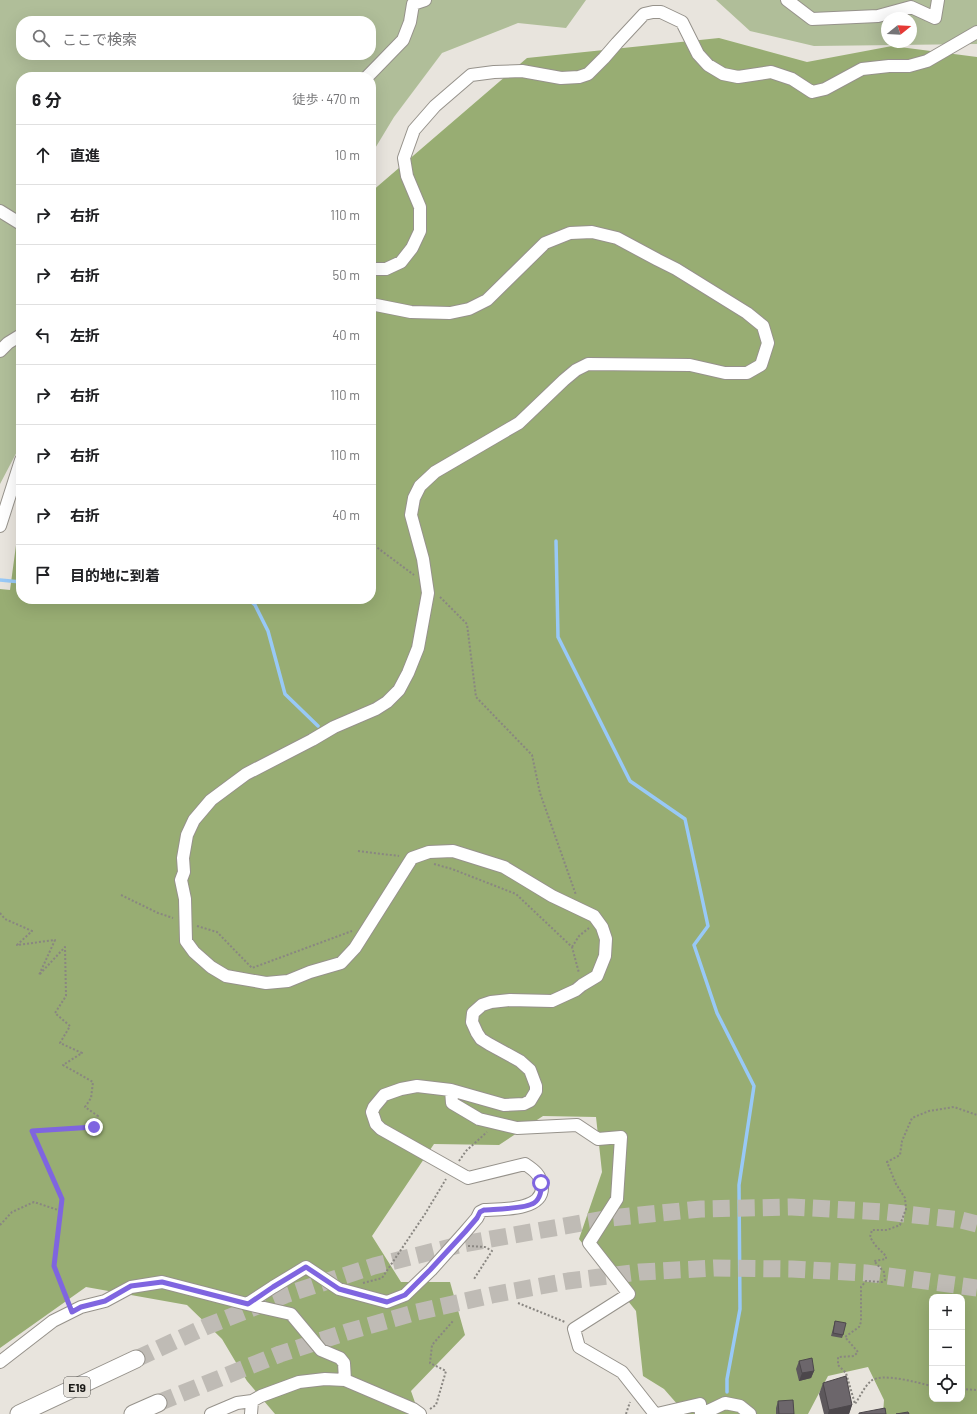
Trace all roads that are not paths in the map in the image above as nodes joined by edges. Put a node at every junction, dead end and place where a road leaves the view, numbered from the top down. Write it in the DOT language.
graph roads {
  1 [pos="425,0"];
  2 [pos="787,0"];
  3 [pos="938,0"];
  4 [pos="977,32"];
  5 [pos="372,72"];
  6 [pos="0,211"];
  7 [pos="16,221"];
  8 [pos="376,269"];
  9 [pos="376,305"];
  10 [pos="16,338"];
  11 [pos="0,351"];
  12 [pos="16,476"];
  13 [pos="0,526"];
  14 [pos="451,1090"];
  15 [pos="248,1304"];
  16 [pos="136,1359"];
  17 [pos="0,1362"];
  18 [pos="345,1380"];
  19 [pos="252,1401"];
  20 [pos="158,1403"];
  21 [pos="425,1412"];
  22 [pos="19,1414"];
  23 [pos="133,1414"];
  24 [pos="211,1414"];
  25 [pos="251,1414"];
  26 [pos="656,1414"];
  27 [pos="702,1414"];
  28 [pos="750,1414"];
  1 -- 5 [label="street"];
  2 -- 3 [label="street"];
  4 -- 8 [label="street"];
  6 -- 7 [label="street"];
  9 -- 14 [label="street"];
  10 -- 11 [label="street"];
  12 -- 13 [label="street"];
  14 -- 15 [label="street"];
  14 -- 26 [label="street"];
  15 -- 17 [label="street"];
  15 -- 18 [label="street"];
  16 -- 22 [label="highway, E19"];
  18 -- 19 [label="street"];
  18 -- 21 [label="street"];
  19 -- 24 [label="street"];
  19 -- 25 [label="street"];
  20 -- 23 [label="highway"];
  26 -- 27 [label="street"];
  27 -- 28 [label="street"];
}
